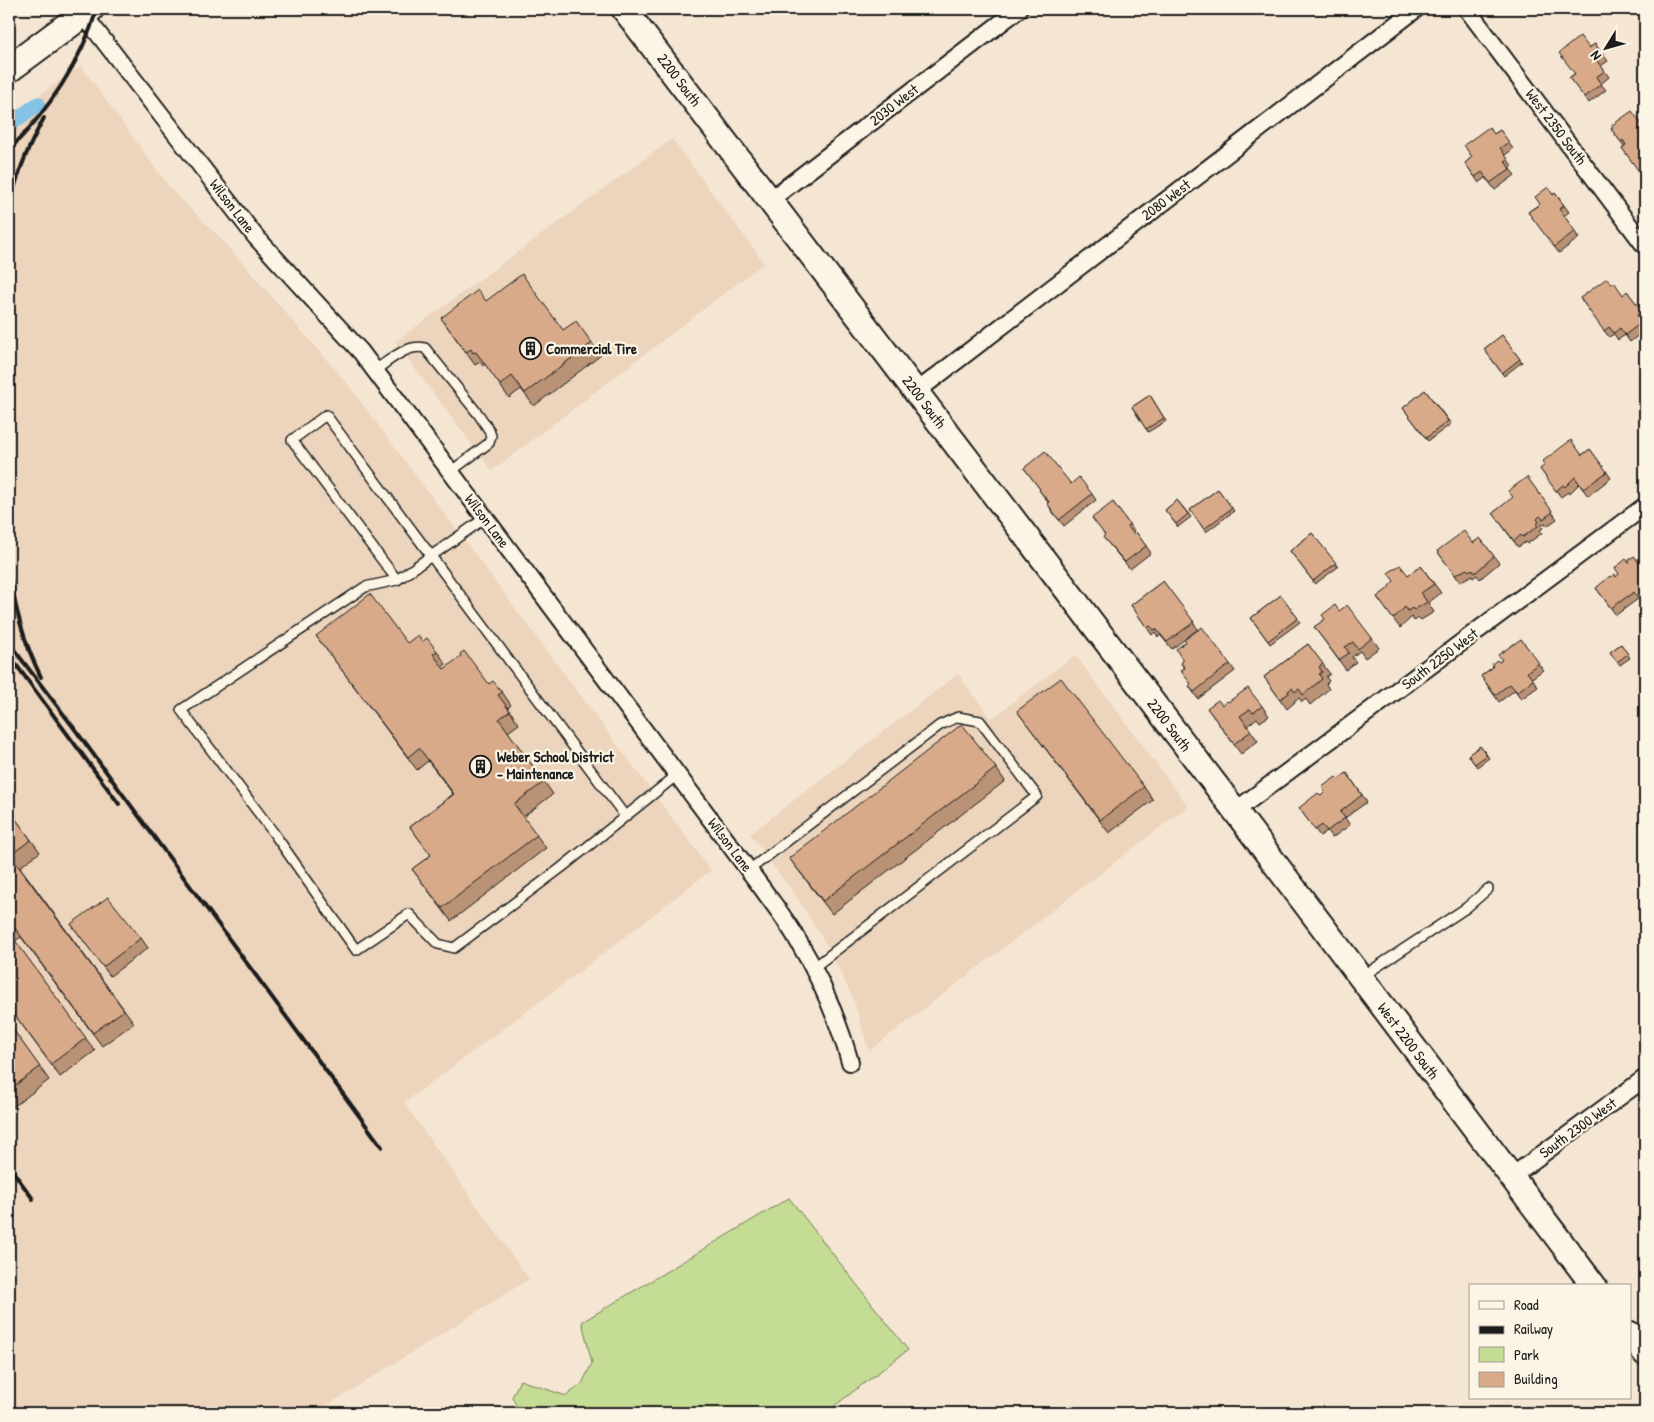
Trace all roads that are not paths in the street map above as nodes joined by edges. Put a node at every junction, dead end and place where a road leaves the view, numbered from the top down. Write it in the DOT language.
graph roads {
  1 [pos="624,9"];
  2 [pos="1018,9"];
  3 [pos="1416,9"];
  4 [pos="1467,9"];
  5 [pos="84,10"];
  6 [pos="9,70"];
  7 [pos="770,200"];
  8 [pos="1645,246"];
  9 [pos="375,370"];
  10 [pos="916,392"];
  11 [pos="450,472"];
  12 [pos="1645,506"];
  13 [pos="485,518"];
  14 [pos="432,556"];
  15 [pos="397,580"];
  16 [pos="677,775"];
  17 [pos="1229,803"];
  18 [pos="625,816"];
  19 [pos="749,870"];
  20 [pos="1488,889"];
  21 [pos="813,968"];
  22 [pos="1360,978"];
  23 [pos="850,1062"];
  24 [pos="1645,1078"];
  25 [pos="1510,1177"];
  26 [pos="1592,1284"];
  27 [pos="1632,1337"];
  28 [pos="1645,1353"];
  1 -- 7 [label="street, 2200 South"];
  2 -- 7 [label="street, 2030 West"];
  3 -- 10 [label="street, 2080 West"];
  4 -- 8 [label="street, West 2350 South"];
  5 -- 6 [label="main road"];
  5 -- 9 [label="street, Wilson Lane"];
  7 -- 10 [label="street, 2200 South"];
  9 -- 11 [label="street, Wilson Lane"];
  9 -- 11 [label="lane"];
  10 -- 17 [label="street, 2200 South"];
  11 -- 13 [label="street, Wilson Lane"];
  12 -- 17 [label="street, South 2250 West"];
  13 -- 14 [label="lane"];
  13 -- 16 [label="street, Wilson Lane"];
  14 -- 15 [label="lane"];
  14 -- 15 [label="lane"];
  14 -- 18 [label="lane"];
  15 -- 18 [label="lane"];
  16 -- 18 [label="lane"];
  16 -- 19 [label="street, Wilson Lane"];
  17 -- 22 [label="street, West 2200 South"];
  19 -- 21 [label="street, Wilson Lane"];
  19 -- 21 [label="lane"];
  20 -- 22 [label="lane"];
  21 -- 23 [label="street, Wilson Lane"];
  22 -- 25 [label="street, West 2200 South"];
  24 -- 25 [label="street, South 2300 West"];
  25 -- 26 [label="street, West 2200 South"];
  27 -- 28 [label="street"];
}
